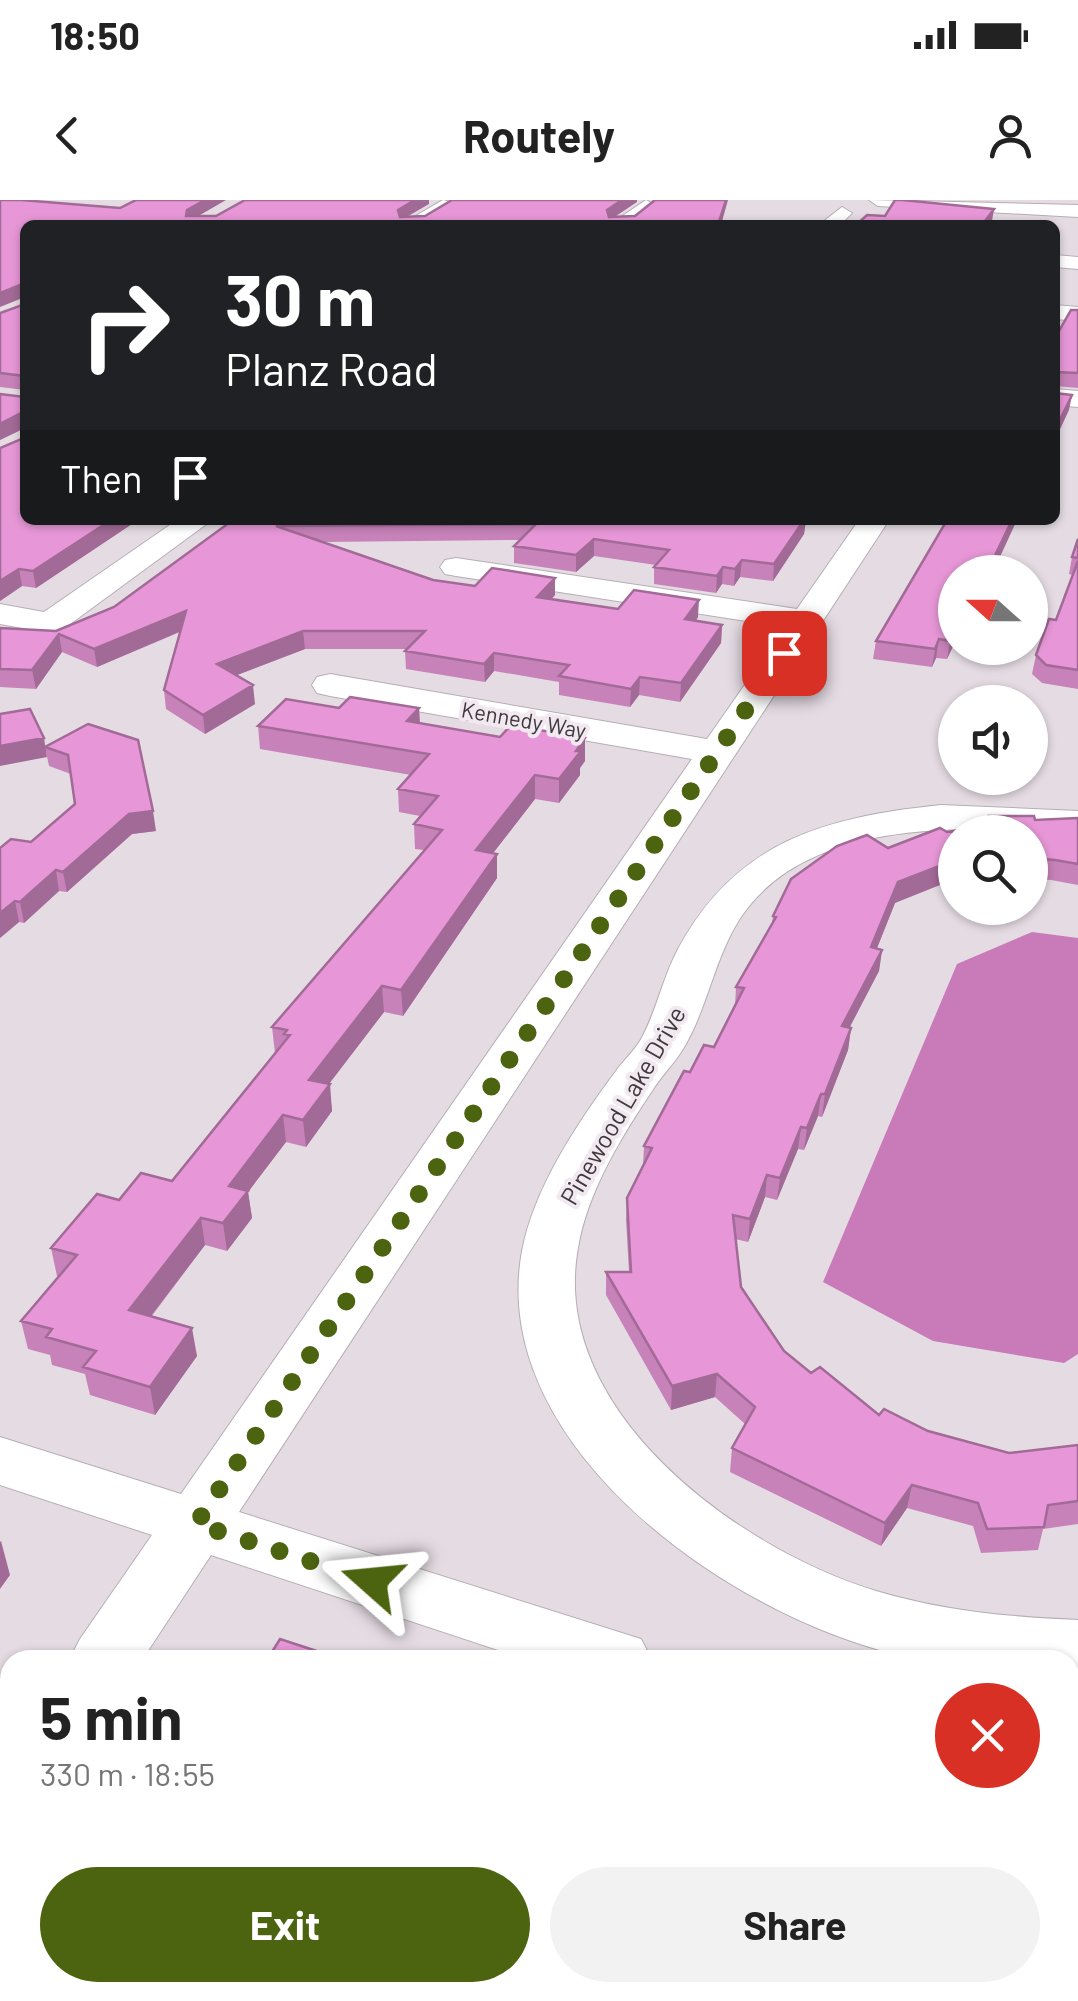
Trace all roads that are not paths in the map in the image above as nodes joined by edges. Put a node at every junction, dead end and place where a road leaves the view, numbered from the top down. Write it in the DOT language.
graph roads {
  1 [pos="878,200"];
  2 [pos="994,200"];
  3 [pos="443,206"];
  4 [pos="646,206"];
  5 [pos="1016,219"];
  6 [pos="419,220"];
  7 [pos="626,220"];
  8 [pos="946,220"];
  9 [pos="1069,233"];
  10 [pos="1078,262"];
  11 [pos="190,525"];
  12 [pos="871,525"];
  13 [pos="456,567"];
  14 [pos="0,614"];
  15 [pos="807,620"];
  16 [pos="330,685"];
  17 [pos="718,752"];
  18 [pos="1078,824"];
  19 [pos="0,1460"];
  20 [pos="196,1524"];
  21 [pos="1078,1649"];
  22 [pos="111,1650"];
  23 [pos="586,1650"];
  1 -- 5 [label="street"];
  2 -- 9 [label="street"];
  3 -- 6 [label="street"];
  4 -- 7 [label="street"];
  5 -- 8 [label="street"];
  9 -- 10 [label="street"];
  11 -- 14 [label="street"];
  12 -- 15 [label="street"];
  13 -- 15 [label="street"];
  15 -- 17 [label="street"];
  16 -- 17 [label="street, Kennedy Way"];
  17 -- 20 [label="street"];
  18 -- 21 [label="street, Pinewood Lake Drive"];
  19 -- 20 [label="street"];
  20 -- 22 [label="street"];
  20 -- 23 [label="street"];
}
